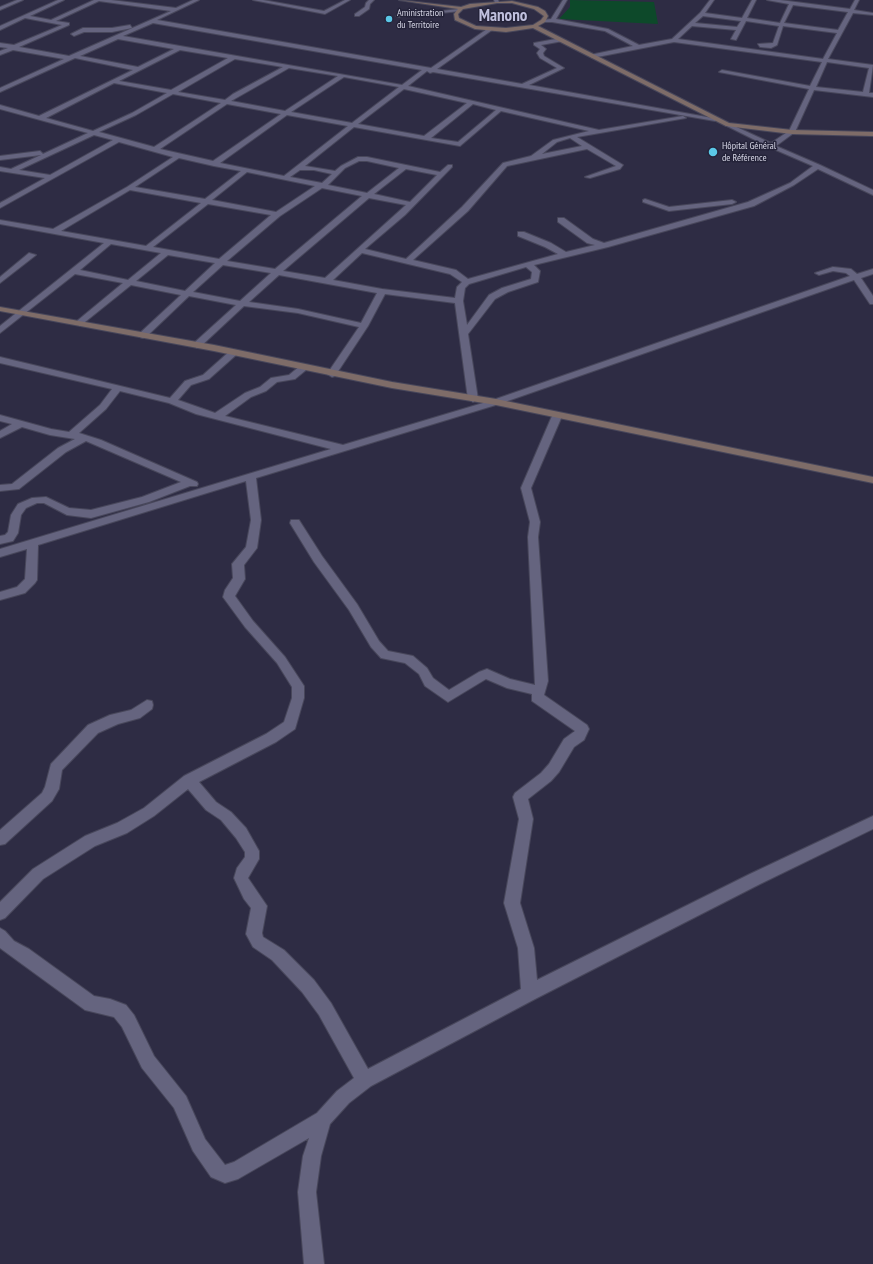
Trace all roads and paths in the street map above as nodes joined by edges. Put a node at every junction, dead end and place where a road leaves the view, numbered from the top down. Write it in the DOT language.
graph roads {
  1 [pos="21,0"];
  2 [pos="62,0"];
  3 [pos="99,0"];
  4 [pos="198,0"];
  5 [pos="255,0"];
  6 [pos="348,0"];
  7 [pos="372,0"];
  8 [pos="401,0"];
  9 [pos="565,0"];
  10 [pos="712,0"];
  11 [pos="754,0"];
  12 [pos="769,0"];
  13 [pos="809,0"];
  14 [pos="857,0"];
  15 [pos="496,1"];
  16 [pos="792,3"];
  17 [pos="805,5"];
  18 [pos="3,6"];
  19 [pos="0,9"];
  20 [pos="460,9"];
  21 [pos="177,10"];
  22 [pos="851,11"];
  23 [pos="702,14"];
  24 [pos="873,14"];
  25 [pos="357,15"];
  26 [pos="398,16"];
  27 [pos="26,17"];
  28 [pos="744,19"];
  29 [pos="53,20"];
  30 [pos="551,20"];
  31 [pos="152,21"];
  32 [pos="544,21"];
  33 [pos="0,22"];
  34 [pos="10,24"];
  35 [pos="692,24"];
  36 [pos="781,25"];
  37 [pos="534,26"];
  38 [pos="0,28"];
  39 [pos="490,29"];
  40 [pos="739,29"];
  41 [pos="840,32"];
  42 [pos="74,34"];
  43 [pos="118,37"];
  44 [pos="734,39"];
  45 [pos="561,40"];
  46 [pos="674,40"];
  47 [pos="0,45"];
  48 [pos="753,45"];
  49 [pos="14,47"];
  50 [pos="638,47"];
  51 [pos="179,49"];
  52 [pos="0,53"];
  53 [pos="592,56"];
  54 [pos="72,57"];
  55 [pos="233,58"];
  56 [pos="825,60"];
  57 [pos="287,67"];
  58 [pos="872,67"];
  59 [pos="139,69"];
  60 [pos="428,70"];
  61 [pos="722,72"];
  62 [pos="344,75"];
  63 [pos="116,82"];
  64 [pos="522,86"];
  65 [pos="405,87"];
  66 [pos="813,88"];
  67 [pos="0,90"];
  68 [pos="174,92"];
  69 [pos="866,94"];
  70 [pos="873,95"];
  71 [pos="472,102"];
  72 [pos="224,103"];
  73 [pos="0,107"];
  74 [pos="501,108"];
  75 [pos="286,113"];
  76 [pos="696,116"];
  77 [pos="40,118"];
  78 [pos="715,119"];
  79 [pos="728,124"];
  80 [pos="353,126"];
  81 [pos="597,131"];
  82 [pos="792,132"];
  83 [pos="94,134"];
  84 [pos="873,134"];
  85 [pos="571,136"];
  86 [pos="426,139"];
  87 [pos="118,140"];
  88 [pos="771,146"];
  89 [pos="588,147"];
  90 [pos="154,150"];
  91 [pos="54,151"];
  92 [pos="178,156"];
  93 [pos="0,158"];
  94 [pos="533,158"];
  95 [pos="307,161"];
  96 [pos="214,164"];
  97 [pos="450,166"];
  98 [pos="818,166"];
  99 [pos="343,167"];
  100 [pos="404,167"];
  101 [pos="297,168"];
  102 [pos="0,169"];
  103 [pos="11,171"];
  104 [pos="245,171"];
  105 [pos="337,173"];
  106 [pos="441,174"];
  107 [pos="50,177"];
  108 [pos="588,177"];
  109 [pos="285,178"];
  110 [pos="322,185"];
  111 [pos="129,188"];
  112 [pos="873,194"];
  113 [pos="369,195"];
  114 [pos="761,200"];
  115 [pos="645,201"];
  116 [pos="207,203"];
  117 [pos="411,204"];
  118 [pos="0,206"];
  119 [pos="277,214"];
  120 [pos="561,220"];
  121 [pos="0,222"];
  122 [pos="55,231"];
  123 [pos="521,234"];
  124 [pos="111,241"];
  125 [pos="604,245"];
  126 [pos="148,248"];
  127 [pos="360,250"];
  128 [pos="167,252"];
  129 [pos="32,255"];
  130 [pos="565,256"];
  131 [pos="408,261"];
  132 [pos="222,262"];
  133 [pos="528,264"];
  134 [pos="72,271"];
  135 [pos="873,271"];
  136 [pos="277,272"];
  137 [pos="819,273"];
  138 [pos="856,277"];
  139 [pos="0,281"];
  140 [pos="327,281"];
  141 [pos="129,282"];
  142 [pos="466,282"];
  143 [pos="382,291"];
  144 [pos="189,294"];
  145 [pos="459,301"];
  146 [pos="873,302"];
  147 [pos="240,304"];
  148 [pos="0,309"];
  149 [pos="22,312"];
  150 [pos="80,323"];
  151 [pos="364,326"];
  152 [pos="0,330"];
  153 [pos="464,334"];
  154 [pos="143,335"];
  155 [pos="197,345"];
  156 [pos="233,353"];
  157 [pos="0,360"];
  158 [pos="303,368"];
  159 [pos="332,374"];
  160 [pos="118,388"];
  161 [pos="474,399"];
  162 [pos="172,401"];
  163 [pos="496,402"];
  164 [pos="218,416"];
  165 [pos="557,416"];
  166 [pos="0,418"];
  167 [pos="22,423"];
  168 [pos="0,435"];
  169 [pos="71,435"];
  170 [pos="85,437"];
  171 [pos="344,449"];
  172 [pos="251,477"];
  173 [pos="873,480"];
  174 [pos="189,483"];
  175 [pos="0,488"];
  176 [pos="207,491"];
  177 [pos="295,523"];
  178 [pos="0,540"];
  179 [pos="33,543"];
  180 [pos="0,553"];
  181 [pos="0,596"];
  182 [pos="540,691"];
  183 [pos="147,705"];
  184 [pos="188,780"];
  185 [pos="873,822"];
  186 [pos="0,839"];
  187 [pos="0,913"];
  188 [pos="0,936"];
  189 [pos="529,993"];
  190 [pos="365,1080"];
  191 [pos="323,1119"];
  192 [pos="314,1264"];
  1 -- 18 [label="street"];
  2 -- 27 [label="street"];
  3 -- 21 [label="street"];
  3 -- 29 [label="street"];
  4 -- 21 [label="street"];
  5 -- 6 [label="street"];
  7 -- 25 [label="street"];
  8 -- 20 [label="street"];
  9 -- 30 [label="street"];
  10 -- 23 [label="street"];
  11 -- 28 [label="street"];
  12 -- 16 [label="street"];
  13 -- 17 [label="street"];
  14 -- 22 [label="street"];
  15 -- 20 [label="street"];
  15 -- 32 [label="street"];
  16 -- 17 [label="street"];
  16 -- 36 [label="street"];
  17 -- 22 [label="street"];
  18 -- 19 [label="street"];
  20 -- 26 [label="street"];
  20 -- 39 [label="street"];
  21 -- 31 [label="street"];
  22 -- 24 [label="street"];
  22 -- 41 [label="street"];
  23 -- 28 [label="street"];
  23 -- 35 [label="street"];
  27 -- 29 [label="street"];
  27 -- 34 [label="street"];
  28 -- 36 [label="street"];
  28 -- 40 [label="street"];
  29 -- 49 [label="street"];
  30 -- 32 [label="street"];
  30 -- 50 [label="street"];
  31 -- 42 [label="street"];
  31 -- 43 [label="street"];
  31 -- 60 [label="street"];
  32 -- 37 [label="street"];
  33 -- 34 [label="street"];
  34 -- 38 [label="street"];
  35 -- 40 [label="street"];
  35 -- 46 [label="street"];
  36 -- 41 [label="street"];
  36 -- 48 [label="street"];
  37 -- 39 [label="street"];
  37 -- 45 [label="street"];
  39 -- 60 [label="street"];
  40 -- 44 [label="street"];
  41 -- 56 [label="street"];
  43 -- 51 [label="street"];
  43 -- 54 [label="street"];
  45 -- 53 [label="street"];
  45 -- 64 [label="street"];
  46 -- 50 [label="street"];
  46 -- 56 [label="street"];
  47 -- 49 [label="street"];
  49 -- 52 [label="street"];
  49 -- 54 [label="street"];
  50 -- 53 [label="street"];
  51 -- 55 [label="street"];
  51 -- 59 [label="street"];
  53 -- 78 [label="street"];
  54 -- 59 [label="street"];
  54 -- 67 [label="street"];
  55 -- 57 [label="street"];
  55 -- 68 [label="street"];
  56 -- 58 [label="street"];
  56 -- 66 [label="street"];
  57 -- 62 [label="street"];
  57 -- 72 [label="street"];
  58 -- 69 [label="street"];
  59 -- 63 [label="street"];
  60 -- 64 [label="street"];
  60 -- 65 [label="street"];
  61 -- 66 [label="street"];
  62 -- 65 [label="street"];
  62 -- 75 [label="street"];
  63 -- 68 [label="street"];
  63 -- 77 [label="street"];
  64 -- 76 [label="street"];
  65 -- 71 [label="street"];
  65 -- 80 [label="street"];
  66 -- 69 [label="street"];
  66 -- 82 [label="street"];
  68 -- 72 [label="street"];
  68 -- 83 [label="street"];
  69 -- 70 [label="street"];
  71 -- 74 [label="street"];
  71 -- 86 [label="street"];
  72 -- 75 [label="street"];
  72 -- 90 [label="street"];
  73 -- 77 [label="street"];
  74 -- 81 [label="street"];
  74 -- 86 [label="street"];
  75 -- 80 [label="street"];
  75 -- 96 [label="street"];
  76 -- 78 [label="street"];
  76 -- 81 [label="street"];
  77 -- 83 [label="street"];
  78 -- 79 [label="street"];
  79 -- 82 [label="street"];
  79 -- 88 [label="street"];
  80 -- 86 [label="street"];
  80 -- 95 [label="street"];
  81 -- 85 [label="street"];
  82 -- 84 [label="street"];
  82 -- 88 [label="street"];
  83 -- 87 [label="street"];
  83 -- 91 [label="street"];
  85 -- 89 [label="street"];
  85 -- 94 [label="street"];
  87 -- 90 [label="street"];
  87 -- 107 [label="street"];
  88 -- 98 [label="street"];
  89 -- 94 [label="street"];
  89 -- 108 [label="street"];
  90 -- 92 [label="street"];
  91 -- 93 [label="street"];
  91 -- 103 [label="street"];
  92 -- 96 [label="street"];
  92 -- 111 [label="street"];
  94 -- 131 [label="street"];
  95 -- 99 [label="street"];
  95 -- 101 [label="street"];
  96 -- 104 [label="street"];
  97 -- 106 [label="street"];
  98 -- 112 [label="street"];
  98 -- 114 [label="street"];
  99 -- 100 [label="street"];
  99 -- 105 [label="street"];
  100 -- 106 [label="street"];
  100 -- 113 [label="street"];
  101 -- 105 [label="street"];
  101 -- 109 [label="street"];
  102 -- 103 [label="street"];
  103 -- 107 [label="street"];
  104 -- 109 [label="street"];
  104 -- 116 [label="street"];
  105 -- 110 [label="street"];
  106 -- 117 [label="street"];
  107 -- 118 [label="street"];
  109 -- 110 [label="street"];
  110 -- 113 [label="street"];
  110 -- 119 [label="street"];
  111 -- 116 [label="street"];
  111 -- 122 [label="street"];
  113 -- 117 [label="street"];
  113 -- 136 [label="street"];
  114 -- 115 [label="street"];
  114 -- 125 [label="street"];
  116 -- 119 [label="street"];
  116 -- 126 [label="street"];
  117 -- 127 [label="street"];
  119 -- 132 [label="street"];
  120 -- 125 [label="street"];
  121 -- 122 [label="street"];
  122 -- 124 [label="street"];
  123 -- 130 [label="street"];
  124 -- 126 [label="street"];
  124 -- 134 [label="street"];
  125 -- 130 [label="street"];
  126 -- 128 [label="street"];
  127 -- 131 [label="street"];
  127 -- 140 [label="street"];
  128 -- 132 [label="street"];
  128 -- 141 [label="street"];
  129 -- 139 [label="street"];
  130 -- 133 [label="street"];
  131 -- 142 [label="street"];
  132 -- 136 [label="street"];
  132 -- 144 [label="street"];
  133 -- 142 [label="street"];
  133 -- 153 [label="street"];
  134 -- 141 [label="street"];
  134 -- 149 [label="street"];
  135 -- 138 [label="street"];
  136 -- 140 [label="street"];
  136 -- 147 [label="street"];
  137 -- 138 [label="street"];
  138 -- 146 [label="street"];
  138 -- 163 [label="street"];
  140 -- 143 [label="street"];
  141 -- 144 [label="street"];
  141 -- 150 [label="street"];
  142 -- 145 [label="street"];
  143 -- 145 [label="street"];
  143 -- 151 [label="street"];
  144 -- 147 [label="street"];
  144 -- 154 [label="street"];
  145 -- 153 [label="street"];
  147 -- 151 [label="street"];
  147 -- 155 [label="street"];
  148 -- 149 [label="street"];
  149 -- 150 [label="street"];
  149 -- 152 [label="street"];
  150 -- 154 [label="street"];
  151 -- 159 [label="street"];
  153 -- 161 [label="street"];
  154 -- 155 [label="street"];
  155 -- 156 [label="street"];
  156 -- 158 [label="street"];
  156 -- 162 [label="street"];
  157 -- 160 [label="street"];
  158 -- 159 [label="street"];
  158 -- 164 [label="street"];
  159 -- 161 [label="street"];
  160 -- 162 [label="street"];
  160 -- 169 [label="street"];
  161 -- 163 [label="street"];
  162 -- 164 [label="street"];
  163 -- 165 [label="street"];
  163 -- 171 [label="street"];
  164 -- 171 [label="street"];
  165 -- 173 [label="street"];
  165 -- 182 [label="street"];
  166 -- 167 [label="street"];
  167 -- 168 [label="street"];
  167 -- 169 [label="street"];
  169 -- 170 [label="street"];
  170 -- 174 [label="street"];
  170 -- 175 [label="street"];
  171 -- 172 [label="street"];
  172 -- 176 [label="street"];
  172 -- 184 [label="street"];
  174 -- 176 [label="street"];
  174 -- 178 [label="street"];
  176 -- 179 [label="street"];
  177 -- 182 [label="street"];
  179 -- 180 [label="street"];
  179 -- 181 [label="street"];
  182 -- 189 [label="street"];
  183 -- 186 [label="street"];
  184 -- 187 [label="street"];
  184 -- 190 [label="street"];
  185 -- 189 [label="street"];
  188 -- 191 [label="street"];
  189 -- 190 [label="street"];
  190 -- 191 [label="street"];
  191 -- 192 [label="street"];
}
